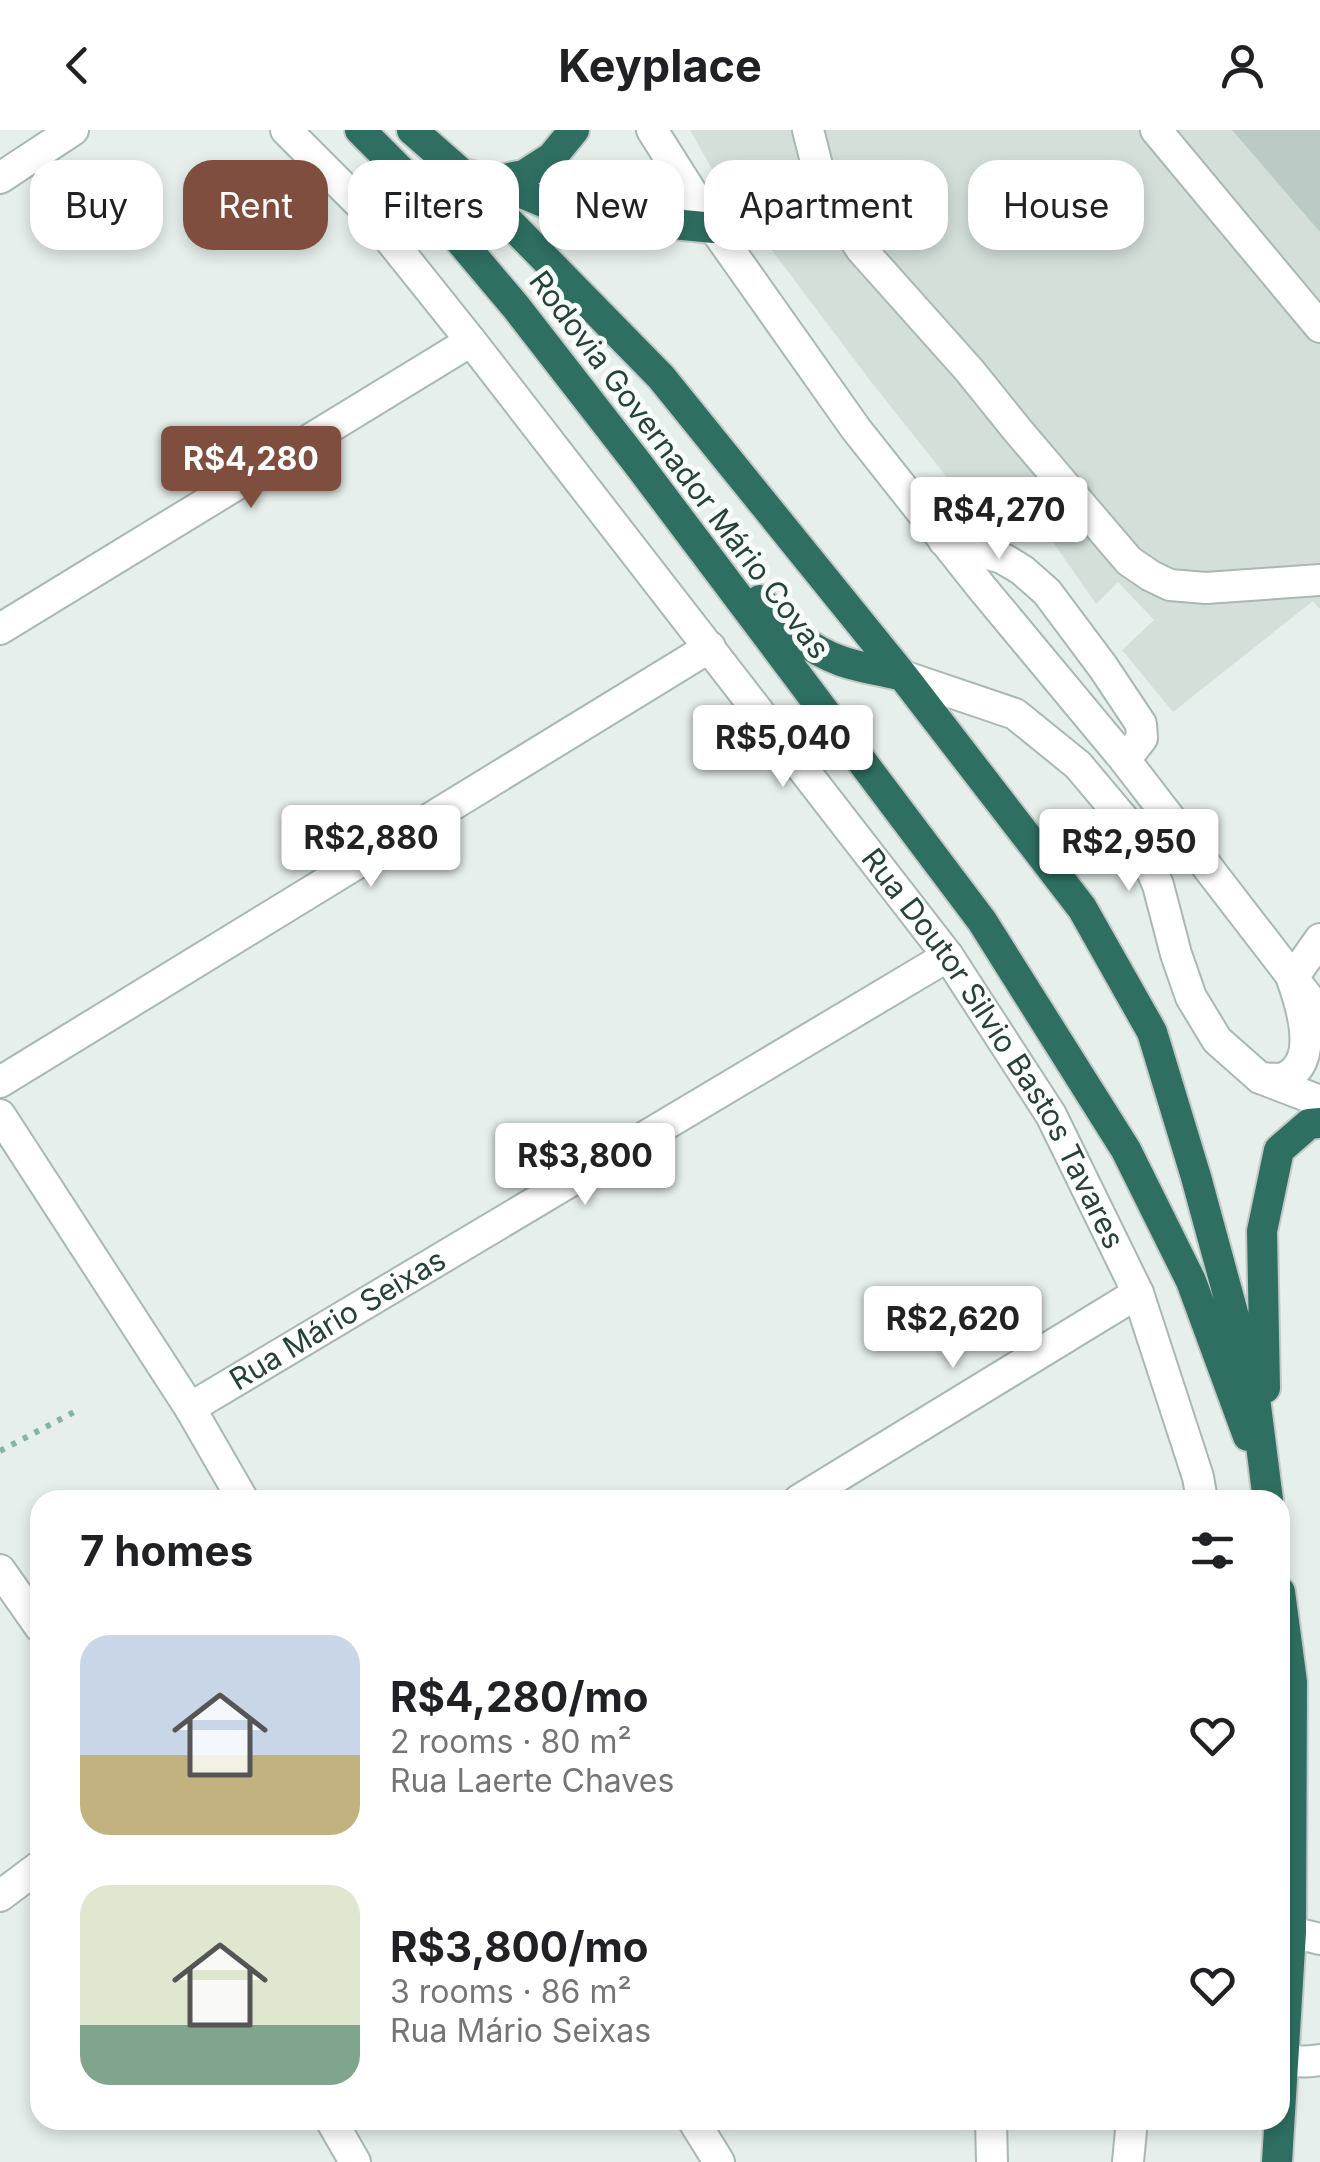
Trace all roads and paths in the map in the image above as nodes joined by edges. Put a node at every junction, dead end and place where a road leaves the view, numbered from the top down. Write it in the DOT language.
graph roads {
  1 [pos="73,130"];
  2 [pos="286,130"];
  3 [pos="360,130"];
  4 [pos="412,130"];
  5 [pos="574,130"];
  6 [pos="652,130"];
  7 [pos="808,130"];
  8 [pos="1156,130"];
  9 [pos="446,160"];
  10 [pos="519,176"];
  11 [pos="0,178"];
  12 [pos="519,192"];
  13 [pos="704,212"];
  14 [pos="704,227"];
  15 [pos="519,232"];
  16 [pos="730,250"];
  17 [pos="1320,327"];
  18 [pos="471,341"];
  19 [pos="638,464"];
  20 [pos="944,541"];
  21 [pos="1320,580"];
  22 [pos="0,629"];
  23 [pos="710,647"];
  24 [pos="903,676"];
  25 [pos="1125,760"];
  26 [pos="1320,939"];
  27 [pos="948,956"];
  28 [pos="1292,979"];
  29 [pos="1320,1013"];
  30 [pos="1260,1078"];
  31 [pos="0,1082"];
  32 [pos="1320,1101"];
  33 [pos="0,1115"];
  34 [pos="1320,1122"];
  35 [pos="1138,1293"];
  36 [pos="190,1408"];
  37 [pos="76,1411"];
  38 [pos="0,1450"];
  39 [pos="238,1490"];
  40 [pos="815,1490"];
  41 [pos="1200,1490"];
  42 [pos="1266,1490"];
  43 [pos="1267,1490"];
  44 [pos="1267,1490"];
  45 [pos="0,1570"];
  46 [pos="30,1613"];
  47 [pos="1290,1667"];
  48 [pos="1306,1935"];
  49 [pos="1290,2017"];
  50 [pos="1290,2059"];
  51 [pos="1320,2060"];
  52 [pos="337,2130"];
  53 [pos="699,2130"];
  54 [pos="990,2130"];
  55 [pos="1131,2130"];
  56 [pos="1279,2130"];
  57 [pos="356,2162"];
  58 [pos="719,2162"];
  59 [pos="992,2162"];
  60 [pos="1128,2162"];
  61 [pos="1278,2162"];
  1 -- 11 [label="street"];
  2 -- 18 [label="street, Rua Doutor Silvio Bastos Tavares"];
  3 -- 19 [label="highway, Rodovia Governador Mário Covas"];
  4 -- 9 [label="highway, Rodovia Governador Mário Covas"];
  5 -- 10 [label="highway"];
  6 -- 13 [label="street"];
  7 -- 21 [label="street"];
  8 -- 17 [label="street"];
  12 -- 14 [label="highway"];
  15 -- 24 [label="highway, Rodovia Governador Mário Covas"];
  16 -- 20 [label="street"];
  18 -- 22 [label="street"];
  18 -- 23 [label="street, Rua Doutor Silvio Bastos Tavares"];
  19 -- 24 [label="highway"];
  19 -- 42 [label="highway, Rodovia Governador Mário Covas"];
  20 -- 25 [label="street"];
  20 -- 25 [label="street"];
  23 -- 27 [label="street, Rua Doutor Silvio Bastos Tavares"];
  23 -- 31 [label="street"];
  24 -- 30 [label="street"];
  24 -- 43 [label="highway, Rodovia Governador Mário Covas"];
  25 -- 28 [label="street"];
  26 -- 28 [label="street"];
  27 -- 35 [label="street, Rua Doutor Silvio Bastos Tavares"];
  27 -- 36 [label="street, Rua Mário Seixas"];
  28 -- 29 [label="street"];
  28 -- 30 [label="street"];
  30 -- 32 [label="street"];
  33 -- 36 [label="street"];
  34 -- 44 [label="highway"];
  35 -- 40 [label="street"];
  35 -- 41 [label="street, Rua Doutor Silvio Bastos Tavares"];
  36 -- 39 [label="street"];
  37 -- 38 [label="path"];
  45 -- 46 [label="street"];
  47 -- 48 [label="highway"];
  48 -- 49 [label="highway"];
  50 -- 51 [label="street"];
  52 -- 57 [label="street"];
  53 -- 58 [label="street"];
  54 -- 59 [label="street"];
  55 -- 60 [label="street"];
  56 -- 61 [label="highway"];
}
